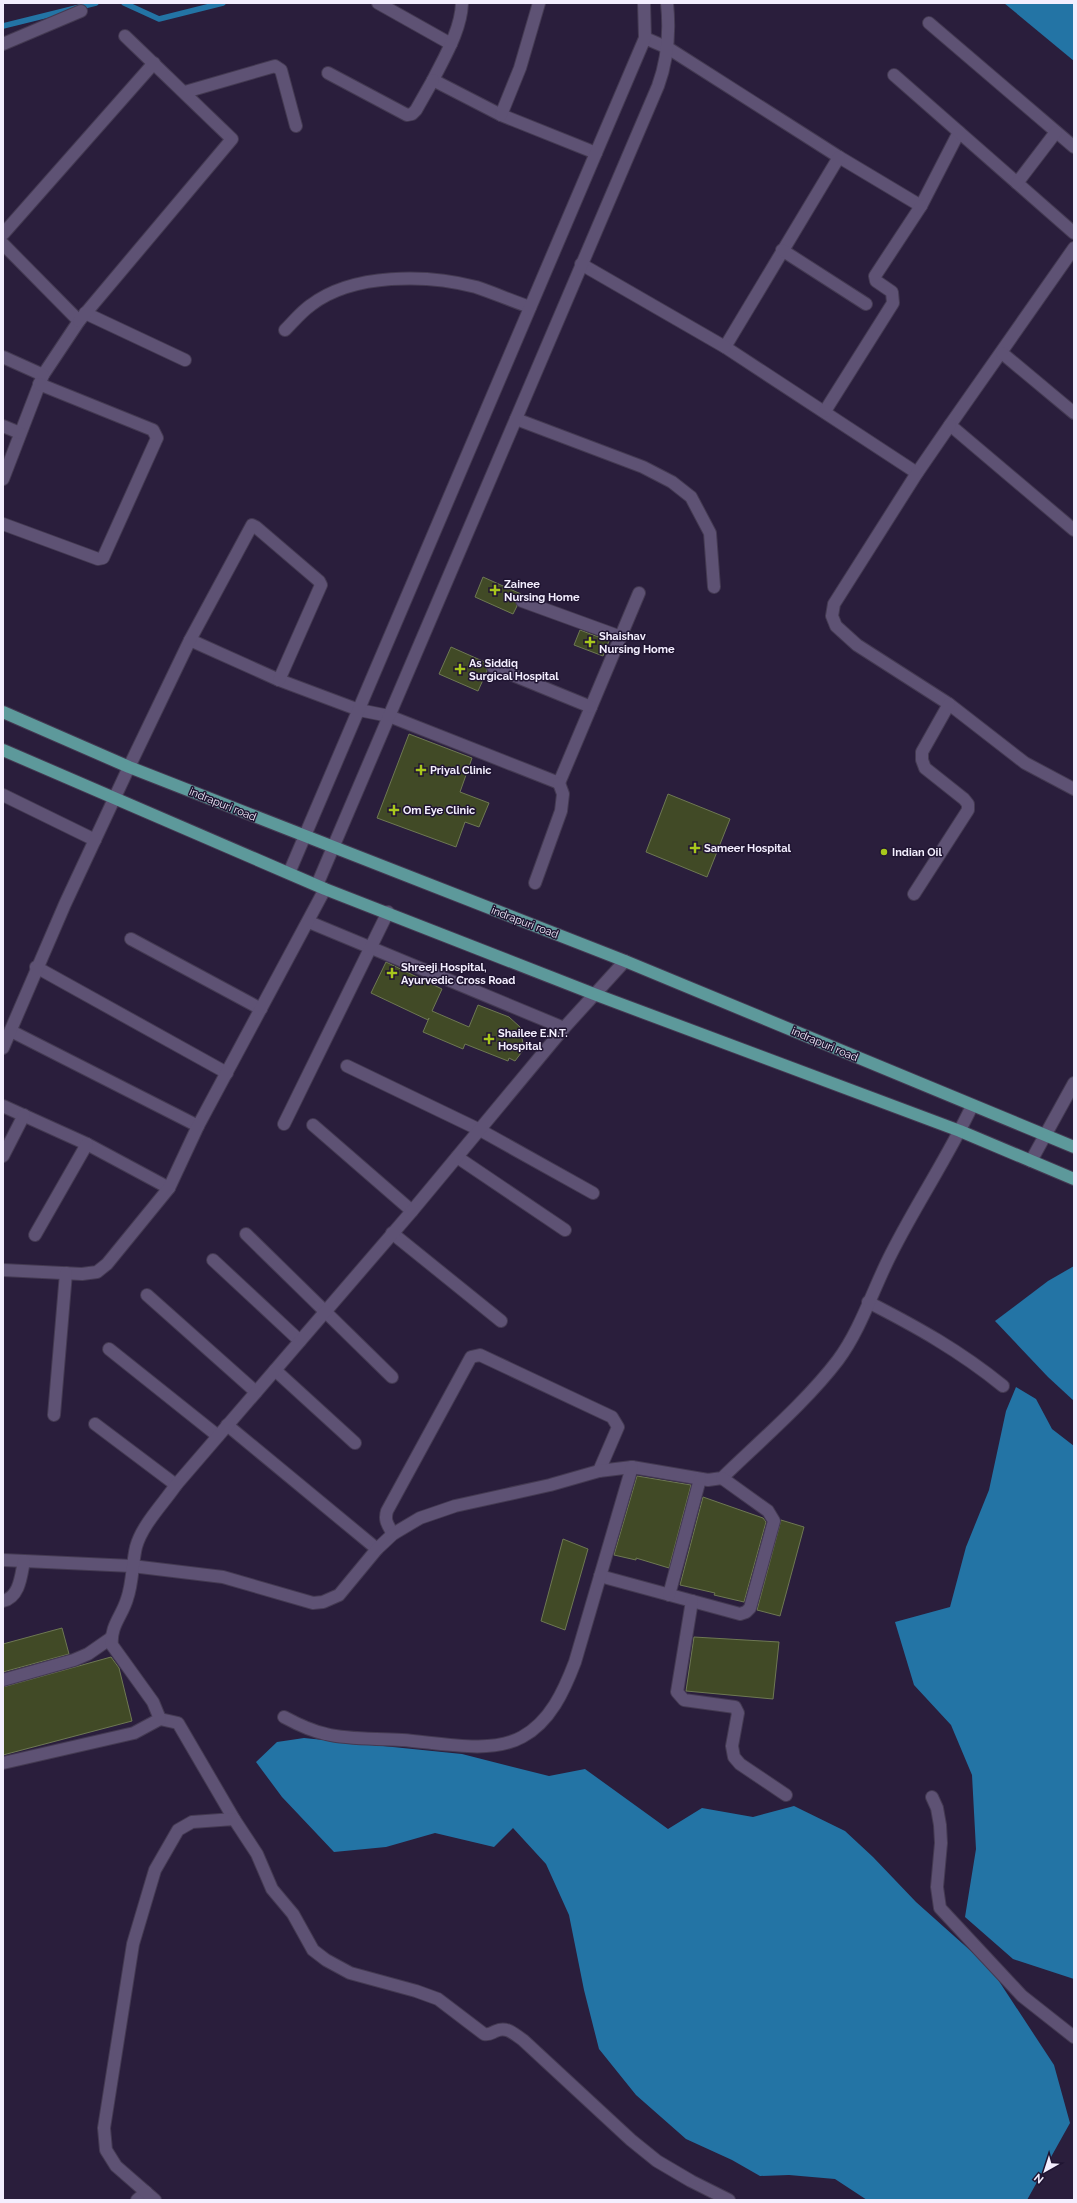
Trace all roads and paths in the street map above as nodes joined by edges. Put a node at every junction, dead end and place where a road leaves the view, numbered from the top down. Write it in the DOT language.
graph roads {
  1 [pos="378,3"];
  2 [pos="462,3"];
  3 [pos="539,3"];
  4 [pos="644,3"];
  5 [pos="667,3"];
  6 [pos="81,11"];
  7 [pos="929,23"];
  8 [pos="125,36"];
  9 [pos="645,38"];
  10 [pos="3,44"];
  11 [pos="451,44"];
  12 [pos="668,48"];
  13 [pos="154,63"];
  14 [pos="328,73"];
  15 [pos="894,75"];
  16 [pos="433,80"];
  17 [pos="185,92"];
  18 [pos="501,115"];
  19 [pos="296,126"];
  20 [pos="959,132"];
  21 [pos="1056,132"];
  22 [pos="1074,147"];
  23 [pos="596,153"];
  24 [pos="839,157"];
  25 [pos="1017,183"];
  26 [pos="921,206"];
  27 [pos="1074,233"];
  28 [pos="3,234"];
  29 [pos="3,244"];
  30 [pos="1074,248"];
  31 [pos="782,250"];
  32 [pos="581,264"];
  33 [pos="866,304"];
  34 [pos="530,307"];
  35 [pos="82,317"];
  36 [pos="284,330"];
  37 [pos="724,348"];
  38 [pos="1002,353"];
  39 [pos="3,357"];
  40 [pos="185,360"];
  41 [pos="41,379"];
  42 [pos="825,412"];
  43 [pos="1074,413"];
  44 [pos="516,419"];
  45 [pos="950,425"];
  46 [pos="3,426"];
  47 [pos="20,433"];
  48 [pos="917,473"];
  49 [pos="3,479"];
  50 [pos="3,524"];
  51 [pos="1074,530"];
  52 [pos="714,587"];
  53 [pos="639,593"];
  54 [pos="522,601"];
  55 [pos="621,637"];
  56 [pos="190,640"];
  57 [pos="493,667"];
  58 [pos="279,680"];
  59 [pos="949,704"];
  60 [pos="591,707"];
  61 [pos="359,710"];
  62 [pos="3,712"];
  63 [pos="389,716"];
  64 [pos="3,750"];
  65 [pos="130,767"];
  66 [pos="559,783"];
  67 [pos="1074,788"];
  68 [pos="3,795"];
  69 [pos="115,797"];
  70 [pos="304,836"];
  71 [pos="95,840"];
  72 [pos="333,847"];
  73 [pos="289,873"];
  74 [pos="535,883"];
  75 [pos="321,887"];
  76 [pos="914,894"];
  77 [pos="388,912"];
  78 [pos="309,922"];
  79 [pos="131,939"];
  80 [pos="371,948"];
  81 [pos="625,961"];
  82 [pos="36,967"];
  83 [pos="594,994"];
  84 [pos="261,1009"];
  85 [pos="564,1028"];
  86 [pos="10,1031"];
  87 [pos="3,1046"];
  88 [pos="347,1066"];
  89 [pos="227,1073"];
  90 [pos="1074,1083"];
  91 [pos="1070,1098"];
  92 [pos="3,1106"];
  93 [pos="972,1106"];
  94 [pos="24,1115"];
  95 [pos="284,1124"];
  96 [pos="313,1125"];
  97 [pos="198,1126"];
  98 [pos="480,1130"];
  99 [pos="960,1132"];
  100 [pos="1045,1134"];
  101 [pos="87,1144"];
  102 [pos="1074,1147"];
  103 [pos="3,1156"];
  104 [pos="457,1157"];
  105 [pos="1031,1161"];
  106 [pos="1074,1179"];
  107 [pos="169,1188"];
  108 [pos="593,1193"];
  109 [pos="412,1211"];
  110 [pos="565,1230"];
  111 [pos="392,1233"];
  112 [pos="246,1234"];
  113 [pos="35,1235"];
  114 [pos="213,1260"];
  115 [pos="3,1270"];
  116 [pos="66,1273"];
  117 [pos="147,1295"];
  118 [pos="868,1302"];
  119 [pos="325,1312"];
  120 [pos="501,1321"];
  121 [pos="300,1341"];
  122 [pos="109,1349"];
  123 [pos="275,1370"];
  124 [pos="392,1377"];
  125 [pos="1003,1386"];
  126 [pos="256,1392"];
  127 [pos="54,1415"];
  128 [pos="95,1424"];
  129 [pos="227,1425"];
  130 [pos="218,1436"];
  131 [pos="355,1443"];
  132 [pos="632,1467"];
  133 [pos="598,1471"];
  134 [pos="722,1478"];
  135 [pos="700,1479"];
  136 [pos="176,1485"];
  137 [pos="394,1534"];
  138 [pos="378,1549"];
  139 [pos="3,1560"];
  140 [pos="24,1561"];
  141 [pos="132,1566"];
  142 [pos="600,1576"];
  143 [pos="669,1595"];
  144 [pos="3,1601"];
  145 [pos="692,1601"];
  146 [pos="112,1638"];
  147 [pos="3,1680"];
  148 [pos="284,1718"];
  149 [pos="160,1719"];
  150 [pos="3,1763"];
  151 [pos="786,1795"];
  152 [pos="932,1797"];
  153 [pos="234,1819"];
  154 [pos="1074,2037"];
  155 [pos="141,2196"];
  156 [pos="155,2200"];
  157 [pos="729,2200"];
  1 -- 11 [label="street"];
  2 -- 11 [label="street"];
  3 -- 18 [label="street"];
  4 -- 9 [label="street"];
  5 -- 12 [label="street"];
  6 -- 10 [label="street"];
  7 -- 21 [label="street"];
  8 -- 13 [label="street"];
  9 -- 12 [label="street"];
  9 -- 23 [label="street"];
  11 -- 16 [label="street"];
  12 -- 24 [label="street"];
  12 -- 32 [label="street"];
  13 -- 17 [label="street"];
  13 -- 28 [label="street"];
  14 -- 16 [label="street"];
  15 -- 20 [label="street"];
  16 -- 18 [label="street"];
  17 -- 19 [label="street"];
  17 -- 35 [label="street"];
  18 -- 23 [label="street"];
  20 -- 25 [label="street"];
  20 -- 26 [label="street"];
  21 -- 22 [label="street"];
  21 -- 25 [label="street"];
  23 -- 34 [label="street"];
  24 -- 26 [label="street"];
  24 -- 31 [label="street"];
  25 -- 27 [label="street"];
  26 -- 42 [label="street"];
  29 -- 35 [label="street"];
  30 -- 38 [label="street"];
  31 -- 33 [label="street"];
  31 -- 37 [label="street"];
  32 -- 37 [label="street"];
  32 -- 44 [label="street"];
  34 -- 36 [label="street"];
  34 -- 61 [label="street"];
  35 -- 40 [label="street"];
  35 -- 41 [label="street"];
  37 -- 42 [label="street"];
  38 -- 43 [label="street"];
  38 -- 45 [label="street"];
  39 -- 41 [label="street"];
  41 -- 47 [label="street"];
  41 -- 50 [label="street"];
  42 -- 48 [label="street"];
  44 -- 52 [label="street"];
  44 -- 63 [label="street"];
  45 -- 48 [label="street"];
  45 -- 51 [label="street"];
  46 -- 47 [label="street"];
  47 -- 49 [label="street"];
  48 -- 59 [label="street"];
  53 -- 55 [label="street"];
  54 -- 55 [label="street"];
  55 -- 60 [label="street"];
  56 -- 58 [label="street"];
  56 -- 58 [label="street"];
  56 -- 65 [label="street"];
  57 -- 60 [label="street"];
  58 -- 61 [label="street"];
  59 -- 67 [label="street"];
  59 -- 76 [label="street"];
  60 -- 66 [label="street"];
  61 -- 63 [label="street"];
  61 -- 70 [label="street"];
  62 -- 65 [label="main road, indrapuri road"];
  63 -- 66 [label="street"];
  63 -- 72 [label="street"];
  64 -- 69 [label="main road"];
  65 -- 69 [label="street"];
  65 -- 70 [label="main road, indrapuri road"];
  66 -- 74 [label="street"];
  68 -- 71 [label="street"];
  69 -- 71 [label="street"];
  69 -- 73 [label="main road"];
  70 -- 72 [label="main road, indrapuri road"];
  70 -- 73 [label="street"];
  71 -- 82 [label="street"];
  72 -- 75 [label="street"];
  72 -- 81 [label="main road, indrapuri road"];
  73 -- 75 [label="main road"];
  75 -- 77 [label="main road"];
  75 -- 78 [label="street"];
  77 -- 80 [label="street"];
  77 -- 83 [label="main road"];
  78 -- 80 [label="street"];
  78 -- 84 [label="street"];
  79 -- 84 [label="street"];
  80 -- 85 [label="street"];
  80 -- 95 [label="street"];
  81 -- 83 [label="street"];
  81 -- 93 [label="main road, indrapuri road"];
  82 -- 86 [label="street"];
  82 -- 89 [label="street"];
  83 -- 85 [label="street"];
  83 -- 99 [label="main road"];
  84 -- 89 [label="street"];
  85 -- 98 [label="street"];
  86 -- 87 [label="street"];
  86 -- 97 [label="street"];
  88 -- 98 [label="street"];
  89 -- 97 [label="street"];
  90 -- 91 [label="street"];
  91 -- 100 [label="street"];
  92 -- 94 [label="street"];
  93 -- 99 [label="street"];
  93 -- 100 [label="main road, indrapuri road"];
  94 -- 101 [label="street"];
  94 -- 103 [label="street"];
  96 -- 109 [label="street"];
  97 -- 107 [label="street"];
  98 -- 104 [label="street"];
  98 -- 108 [label="street"];
  99 -- 105 [label="main road"];
  99 -- 118 [label="street"];
  100 -- 102 [label="main road, indrapuri road"];
  100 -- 105 [label="street"];
  101 -- 107 [label="street"];
  101 -- 113 [label="street"];
  104 -- 109 [label="street"];
  104 -- 110 [label="street"];
  105 -- 106 [label="main road"];
  107 -- 116 [label="street"];
  109 -- 111 [label="street"];
  111 -- 119 [label="street"];
  111 -- 120 [label="street"];
  112 -- 119 [label="street"];
  114 -- 121 [label="street"];
  115 -- 116 [label="street"];
  116 -- 127 [label="street"];
  117 -- 126 [label="street"];
  118 -- 125 [label="street"];
  118 -- 134 [label="street"];
  119 -- 121 [label="street"];
  119 -- 124 [label="street"];
  121 -- 123 [label="street"];
  122 -- 130 [label="street"];
  123 -- 126 [label="street"];
  123 -- 131 [label="street"];
  126 -- 129 [label="street"];
  128 -- 136 [label="street"];
  129 -- 130 [label="street"];
  129 -- 138 [label="street"];
  130 -- 136 [label="street"];
  132 -- 133 [label="street"];
  132 -- 135 [label="street"];
  132 -- 142 [label="street"];
  133 -- 137 [label="street"];
  133 -- 137 [label="street"];
  134 -- 135 [label="street"];
  134 -- 145 [label="street"];
  135 -- 143 [label="street"];
  136 -- 141 [label="street"];
  137 -- 138 [label="street"];
  138 -- 141 [label="street"];
  139 -- 140 [label="street"];
  140 -- 141 [label="street"];
  140 -- 144 [label="street"];
  141 -- 146 [label="street"];
  142 -- 143 [label="street"];
  142 -- 148 [label="street"];
  143 -- 145 [label="street"];
  145 -- 151 [label="street"];
  146 -- 147 [label="street"];
  146 -- 149 [label="street"];
  149 -- 150 [label="street"];
  149 -- 153 [label="street"];
  152 -- 154 [label="street"];
  153 -- 155 [label="street"];
  153 -- 157 [label="street"];
  155 -- 156 [label="street"];
}
